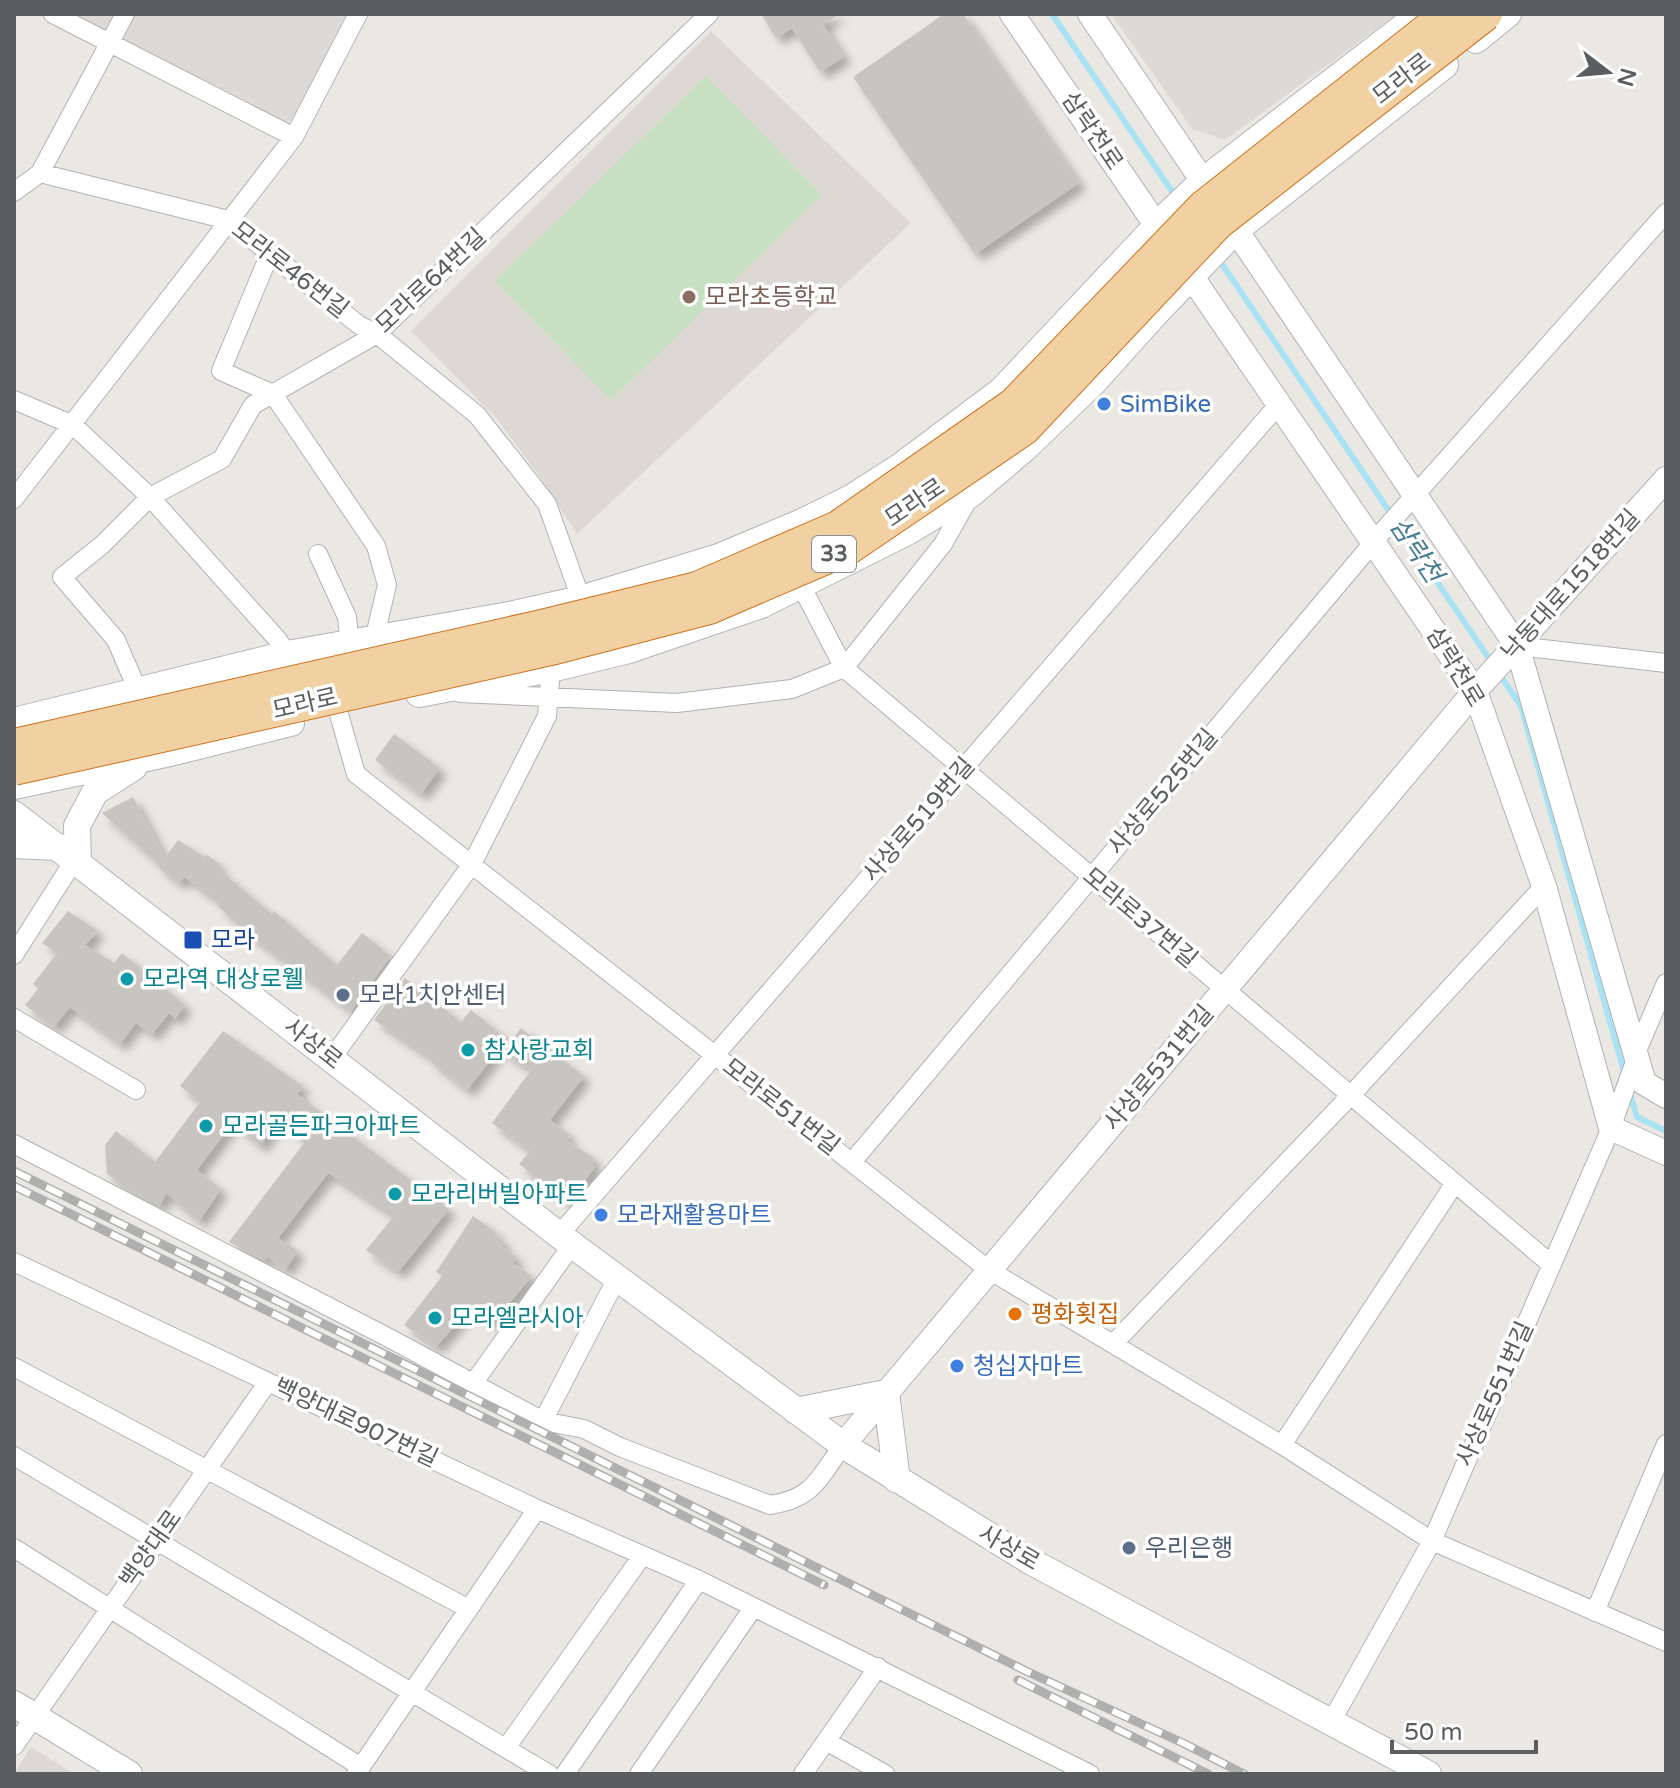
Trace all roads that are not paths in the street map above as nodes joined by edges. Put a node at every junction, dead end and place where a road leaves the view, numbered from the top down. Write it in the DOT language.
graph roads {
  1 [pos="53,14"];
  2 [pos="125,14"];
  3 [pos="358,14"];
  4 [pos="709,14"];
  5 [pos="1012,14"];
  6 [pos="1090,14"];
  7 [pos="1420,14"];
  8 [pos="1447,14"];
  9 [pos="1486,14"];
  10 [pos="1508,14"];
  11 [pos="110,43"];
  12 [pos="294,137"];
  13 [pos="40,173"];
  14 [pos="14,192"];
  15 [pos="1180,203"];
  16 [pos="1666,213"];
  17 [pos="228,220"];
  18 [pos="270,253"];
  19 [pos="1214,253"];
  20 [pos="377,334"];
  21 [pos="273,394"];
  22 [pos="14,400"];
  23 [pos="1279,404"];
  24 [pos="73,425"];
  25 [pos="1666,479"];
  26 [pos="971,494"];
  27 [pos="150,497"];
  28 [pos="14,499"];
  29 [pos="1409,502"];
  30 [pos="777,533"];
  31 [pos="1378,537"];
  32 [pos="318,554"];
  33 [pos="801,587"];
  34 [pos="581,599"];
  35 [pos="362,642"];
  36 [pos="1511,652"];
  37 [pos="287,654"];
  38 [pos="1666,663"];
  39 [pos="844,668"];
  40 [pos="551,669"];
  41 [pos="1481,684"];
  42 [pos="138,691"];
  43 [pos="433,691"];
  44 [pos="548,699"];
  45 [pos="338,711"];
  46 [pos="14,721"];
  47 [pos="14,745"];
  48 [pos="150,757"];
  49 [pos="14,769"];
  50 [pos="963,769"];
  51 [pos="14,786"];
  52 [pos="14,814"];
  53 [pos="14,845"];
  54 [pos="71,856"];
  55 [pos="472,864"];
  56 [pos="1092,877"];
  57 [pos="1544,886"];
  58 [pos="14,955"];
  59 [pos="1666,983"];
  60 [pos="1225,989"];
  61 [pos="14,1018"];
  62 [pos="1637,1054"];
  63 [pos="715,1055"];
  64 [pos="332,1058"];
  65 [pos="136,1090"];
  66 [pos="1351,1095"];
  67 [pos="1666,1096"];
  68 [pos="1611,1128"];
  69 [pos="14,1144"];
  70 [pos="1666,1153"];
  71 [pos="852,1162"];
  72 [pos="1455,1183"];
  73 [pos="566,1240"];
  74 [pos="14,1262"];
  75 [pos="1552,1265"];
  76 [pos="989,1270"];
  77 [pos="617,1278"];
  78 [pos="1113,1344"];
  79 [pos="14,1367"];
  80 [pos="268,1382"];
  81 [pos="472,1385"];
  82 [pos="886,1393"];
  83 [pos="796,1411"];
  84 [pos="543,1421"];
  85 [pos="1666,1444"];
  86 [pos="843,1445"];
  87 [pos="1282,1445"];
  88 [pos="14,1456"];
  89 [pos="207,1470"];
  90 [pos="897,1480"];
  91 [pos="537,1509"];
  92 [pos="157,1541"];
  93 [pos="1432,1541"];
  94 [pos="14,1548"];
  95 [pos="642,1556"];
  96 [pos="699,1580"];
  97 [pos="753,1608"];
  98 [pos="109,1609"];
  99 [pos="469,1609"];
  100 [pos="1595,1612"];
  101 [pos="1666,1642"];
  102 [pos="878,1667"];
  103 [pos="412,1693"];
  104 [pos="24,1710"];
  105 [pos="1331,1722"];
  106 [pos="826,1741"];
  107 [pos="14,1746"];
  108 [pos="506,1748"];
  109 [pos="358,1770"];
  110 [pos="129,1774"];
  111 [pos="549,1774"];
  112 [pos="565,1774"];
  113 [pos="639,1774"];
  114 [pos="803,1774"];
  115 [pos="885,1774"];
  116 [pos="1090,1774"];
  117 [pos="1428,1774"];
  1 -- 11 [label="street"];
  2 -- 11 [label="street"];
  3 -- 12 [label="street"];
  4 -- 20 [label="street, 모라로64번길"];
  5 -- 15 [label="street, 삼락천로"];
  6 -- 15 [label="street, 삼락천로"];
  7 -- 15 [label="main road, 모라로"];
  8 -- 47 [label="highway, 모라로 / 33, bridge"];
  9 -- 49 [label="highway, 모라로 / 33, bridge"];
  10 -- 19 [label="main road, 모라로"];
  11 -- 12 [label="street"];
  11 -- 13 [label="street"];
  12 -- 17 [label="street"];
  13 -- 14 [label="street"];
  13 -- 17 [label="street, 모라로46번길"];
  15 -- 19 [label="street, 삼락천로"];
  15 -- 19 [label="street, 삼락천로"];
  15 -- 30 [label="main road, 모라로"];
  16 -- 29 [label="street, 사상로525번길"];
  17 -- 18 [label="street, 모라로46번길"];
  17 -- 24 [label="street"];
  18 -- 20 [label="street, 모라로46번길"];
  18 -- 21 [label="street"];
  19 -- 23 [label="street, 삼락천로"];
  19 -- 26 [label="main road, 모라로"];
  19 -- 29 [label="street, 삼락천로"];
  20 -- 21 [label="street, 모라로64번길"];
  20 -- 34 [label="street, 모라로46번길"];
  21 -- 27 [label="street, 모라로64번길"];
  21 -- 35 [label="street"];
  22 -- 24 [label="street"];
  23 -- 31 [label="street, 삼락천로"];
  23 -- 50 [label="street, 사상로519번길"];
  24 -- 27 [label="street"];
  24 -- 28 [label="street"];
  25 -- 36 [label="street, 낙동대로1518번길"];
  26 -- 33 [label="main road, 모라로"];
  26 -- 39 [label="street"];
  27 -- 37 [label="street"];
  27 -- 42 [label="street, 모라로64번길"];
  29 -- 31 [label="street, 사상로525번길"];
  29 -- 36 [label="street, 삼락천로"];
  30 -- 33 [label="street, 모라로37번길"];
  30 -- 34 [label="main road, 모라로"];
  31 -- 41 [label="street, 삼락천로"];
  31 -- 56 [label="street, 사상로525번길"];
  32 -- 35 [label="street"];
  33 -- 39 [label="street, 모라로37번길"];
  33 -- 40 [label="main road, 모라로"];
  34 -- 35 [label="main road, 모라로"];
  35 -- 37 [label="main road, 모라로"];
  36 -- 38 [label="street"];
  36 -- 41 [label="street, 낙동대로1518번길"];
  36 -- 62 [label="street, 삼락천로"];
  37 -- 42 [label="main road, 모라로"];
  39 -- 44 [label="street"];
  39 -- 50 [label="street, 모라로37번길"];
  40 -- 43 [label="main road, 모라로"];
  40 -- 44 [label="street"];
  41 -- 57 [label="street, 삼락천로"];
  41 -- 60 [label="street, 사상로531번길"];
  42 -- 46 [label="main road, 모라로"];
  43 -- 44 [label="street"];
  43 -- 45 [label="main road, 모라로"];
  44 -- 55 [label="street"];
  45 -- 48 [label="main road, 모라로"];
  45 -- 55 [label="street, 모라로51번길"];
  48 -- 51 [label="main road, 모라로"];
  48 -- 54 [label="main road"];
  50 -- 56 [label="street, 모라로37번길"];
  50 -- 63 [label="street, 사상로519번길"];
  52 -- 54 [label="main road, 사상로"];
  53 -- 54 [label="main road"];
  54 -- 58 [label="street"];
  54 -- 64 [label="main road, 사상로"];
  55 -- 63 [label="street, 모라로51번길"];
  55 -- 64 [label="street"];
  56 -- 60 [label="street, 모라로37번길"];
  56 -- 71 [label="street, 사상로525번길"];
  57 -- 66 [label="street"];
  57 -- 68 [label="street, 삼락천로"];
  59 -- 62 [label="street, 사상로551번길"];
  60 -- 66 [label="street, 모라로37번길"];
  60 -- 76 [label="street, 사상로531번길"];
  61 -- 65 [label="street"];
  62 -- 67 [label="street, 삼락천로"];
  62 -- 68 [label="street, 사상로551번길"];
  63 -- 71 [label="street, 모라로51번길"];
  63 -- 73 [label="street, 사상로519번길"];
  64 -- 73 [label="main road, 사상로"];
  66 -- 72 [label="street, 모라로37번길"];
  66 -- 78 [label="street"];
  68 -- 70 [label="street"];
  68 -- 75 [label="street, 사상로551번길"];
  69 -- 81 [label="street"];
  71 -- 76 [label="street, 모라로51번길"];
  72 -- 75 [label="street, 모라로37번길"];
  72 -- 87 [label="street"];
  73 -- 77 [label="main road, 사상로"];
  73 -- 81 [label="street"];
  74 -- 80 [label="street, 백양대로907번길"];
  75 -- 93 [label="street, 사상로551번길"];
  76 -- 78 [label="street, 모라로51번길"];
  76 -- 82 [label="street, 사상로531번길"];
  77 -- 83 [label="main road, 사상로"];
  77 -- 84 [label="street"];
  78 -- 87 [label="street, 모라로51번길"];
  79 -- 89 [label="street"];
  80 -- 89 [label="street, 백양대로"];
  80 -- 91 [label="street, 백양대로907번길"];
  81 -- 84 [label="street"];
  82 -- 83 [label="main road"];
  82 -- 86 [label="street, 사상로531번길"];
  82 -- 90 [label="main road"];
  83 -- 86 [label="main road, 사상로"];
  84 -- 86 [label="street"];
  85 -- 100 [label="street"];
  86 -- 90 [label="main road, 사상로"];
  87 -- 93 [label="street, 모라로51번길"];
  88 -- 92 [label="street"];
  89 -- 92 [label="street, 백양대로"];
  89 -- 99 [label="street"];
  90 -- 105 [label="main road, 사상로"];
  91 -- 95 [label="street, 백양대로907번길"];
  91 -- 99 [label="street"];
  92 -- 98 [label="street, 백양대로"];
  92 -- 103 [label="street"];
  93 -- 100 [label="street, 모라로51번길"];
  93 -- 105 [label="street, 사상로551번길"];
  94 -- 98 [label="street"];
  95 -- 96 [label="street, 백양대로907번길"];
  95 -- 108 [label="street"];
  96 -- 97 [label="street, 백양대로907번길"];
  96 -- 112 [label="street"];
  97 -- 102 [label="street, 백양대로907번길"];
  97 -- 113 [label="street"];
  98 -- 104 [label="street, 백양대로"];
  98 -- 109 [label="street"];
  99 -- 103 [label="street"];
  100 -- 101 [label="street, 모라로51번길"];
  102 -- 106 [label="street"];
  102 -- 116 [label="street, 백양대로907번길"];
  103 -- 108 [label="street"];
  103 -- 109 [label="street"];
  104 -- 107 [label="street, 백양대로"];
  104 -- 110 [label="main road"];
  105 -- 117 [label="main road, 사상로"];
  106 -- 114 [label="street"];
  106 -- 115 [label="street"];
  108 -- 111 [label="street"];
}
